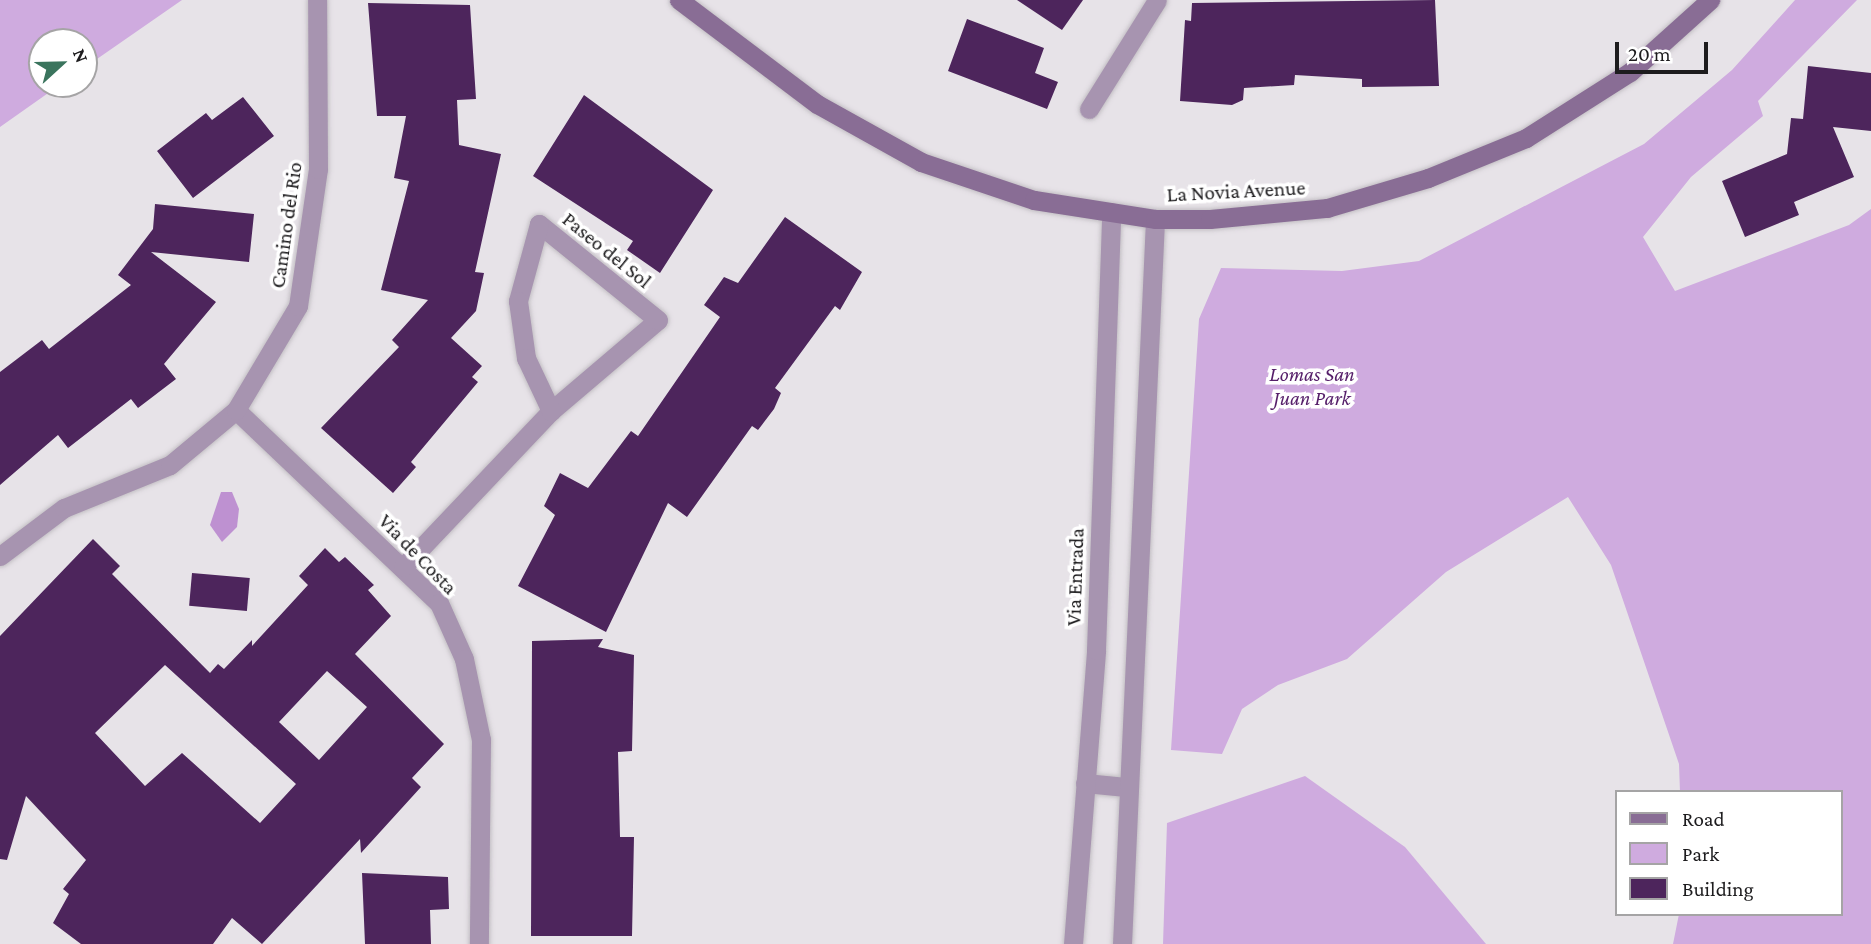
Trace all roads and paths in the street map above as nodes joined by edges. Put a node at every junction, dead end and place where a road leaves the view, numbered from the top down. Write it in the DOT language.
graph roads {
  1 [pos="317,0"];
  2 [pos="679,0"];
  3 [pos="1157,0"];
  4 [pos="1710,0"];
  5 [pos="1089,108"];
  6 [pos="1111,212"];
  7 [pos="1155,219"];
  8 [pos="236,411"];
  9 [pos="551,411"];
  10 [pos="0,556"];
  11 [pos="403,567"];
  12 [pos="1085,783"];
  13 [pos="1126,786"];
  14 [pos="479,944"];
  15 [pos="1073,944"];
  16 [pos="1122,944"];
  1 -- 8 [label="street, Camino del Rio"];
  2 -- 6 [label="main road, La Novia Avenue"];
  3 -- 5 [label="street"];
  4 -- 7 [label="main road, La Novia Avenue"];
  6 -- 7 [label="main road, La Novia Avenue"];
  6 -- 12 [label="street, Via Entrada"];
  7 -- 13 [label="street"];
  8 -- 10 [label="street, Camino del Rio"];
  8 -- 11 [label="street, Via de Costa"];
  9 -- 9 [label="street, Paseo del Sol"];
  9 -- 11 [label="street, Paseo del Sol"];
  11 -- 14 [label="street, Via de Costa"];
  12 -- 13 [label="street"];
  12 -- 15 [label="street, Via Entrada"];
  13 -- 16 [label="street"];
}
